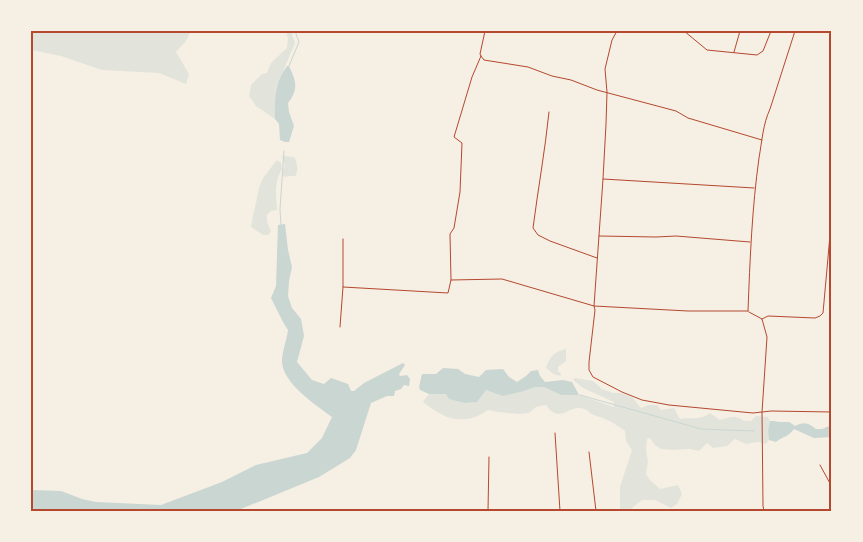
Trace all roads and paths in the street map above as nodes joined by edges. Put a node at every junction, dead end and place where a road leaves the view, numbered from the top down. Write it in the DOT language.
graph roads {
  1 [pos="485,31"];
  2 [pos="617,31"];
  3 [pos="684,31"];
  4 [pos="740,31"];
  5 [pos="771,31"];
  6 [pos="795,31"];
  7 [pos="734,52"];
  8 [pos="480,55"];
  9 [pos="607,92"];
  10 [pos="549,112"];
  11 [pos="762,140"];
  12 [pos="603,179"];
  13 [pos="755,188"];
  14 [pos="832,213"];
  15 [pos="599,236"];
  16 [pos="343,240"];
  17 [pos="751,242"];
  18 [pos="598,258"];
  19 [pos="450,280"];
  20 [pos="343,286"];
  21 [pos="594,306"];
  22 [pos="748,312"];
  23 [pos="762,319"];
  24 [pos="340,327"];
  25 [pos="762,412"];
  26 [pos="832,412"];
  27 [pos="554,433"];
  28 [pos="588,452"];
  29 [pos="489,457"];
  30 [pos="820,464"];
  31 [pos="832,488"];
  32 [pos="488,511"];
  33 [pos="560,511"];
  34 [pos="596,511"];
  35 [pos="764,511"];
  1 -- 8 [label="street"];
  2 -- 9 [label="street"];
  3 -- 7 [label="street"];
  4 -- 7 [label="street"];
  5 -- 7 [label="street"];
  6 -- 11 [label="street"];
  8 -- 9 [label="street"];
  8 -- 19 [label="street"];
  9 -- 11 [label="street"];
  9 -- 12 [label="street"];
  10 -- 18 [label="street"];
  11 -- 13 [label="street"];
  12 -- 13 [label="street"];
  12 -- 15 [label="street"];
  13 -- 17 [label="street"];
  14 -- 23 [label="street"];
  15 -- 17 [label="street"];
  15 -- 18 [label="street"];
  16 -- 20 [label="street"];
  17 -- 22 [label="street"];
  18 -- 21 [label="street"];
  19 -- 20 [label="street"];
  19 -- 21 [label="street"];
  20 -- 24 [label="street"];
  21 -- 22 [label="street"];
  21 -- 25 [label="street"];
  22 -- 23 [label="street"];
  23 -- 25 [label="street"];
  25 -- 26 [label="street"];
  25 -- 35 [label="street"];
  27 -- 33 [label="street"];
  28 -- 34 [label="street"];
  29 -- 32 [label="street"];
  30 -- 31 [label="street"];
}
